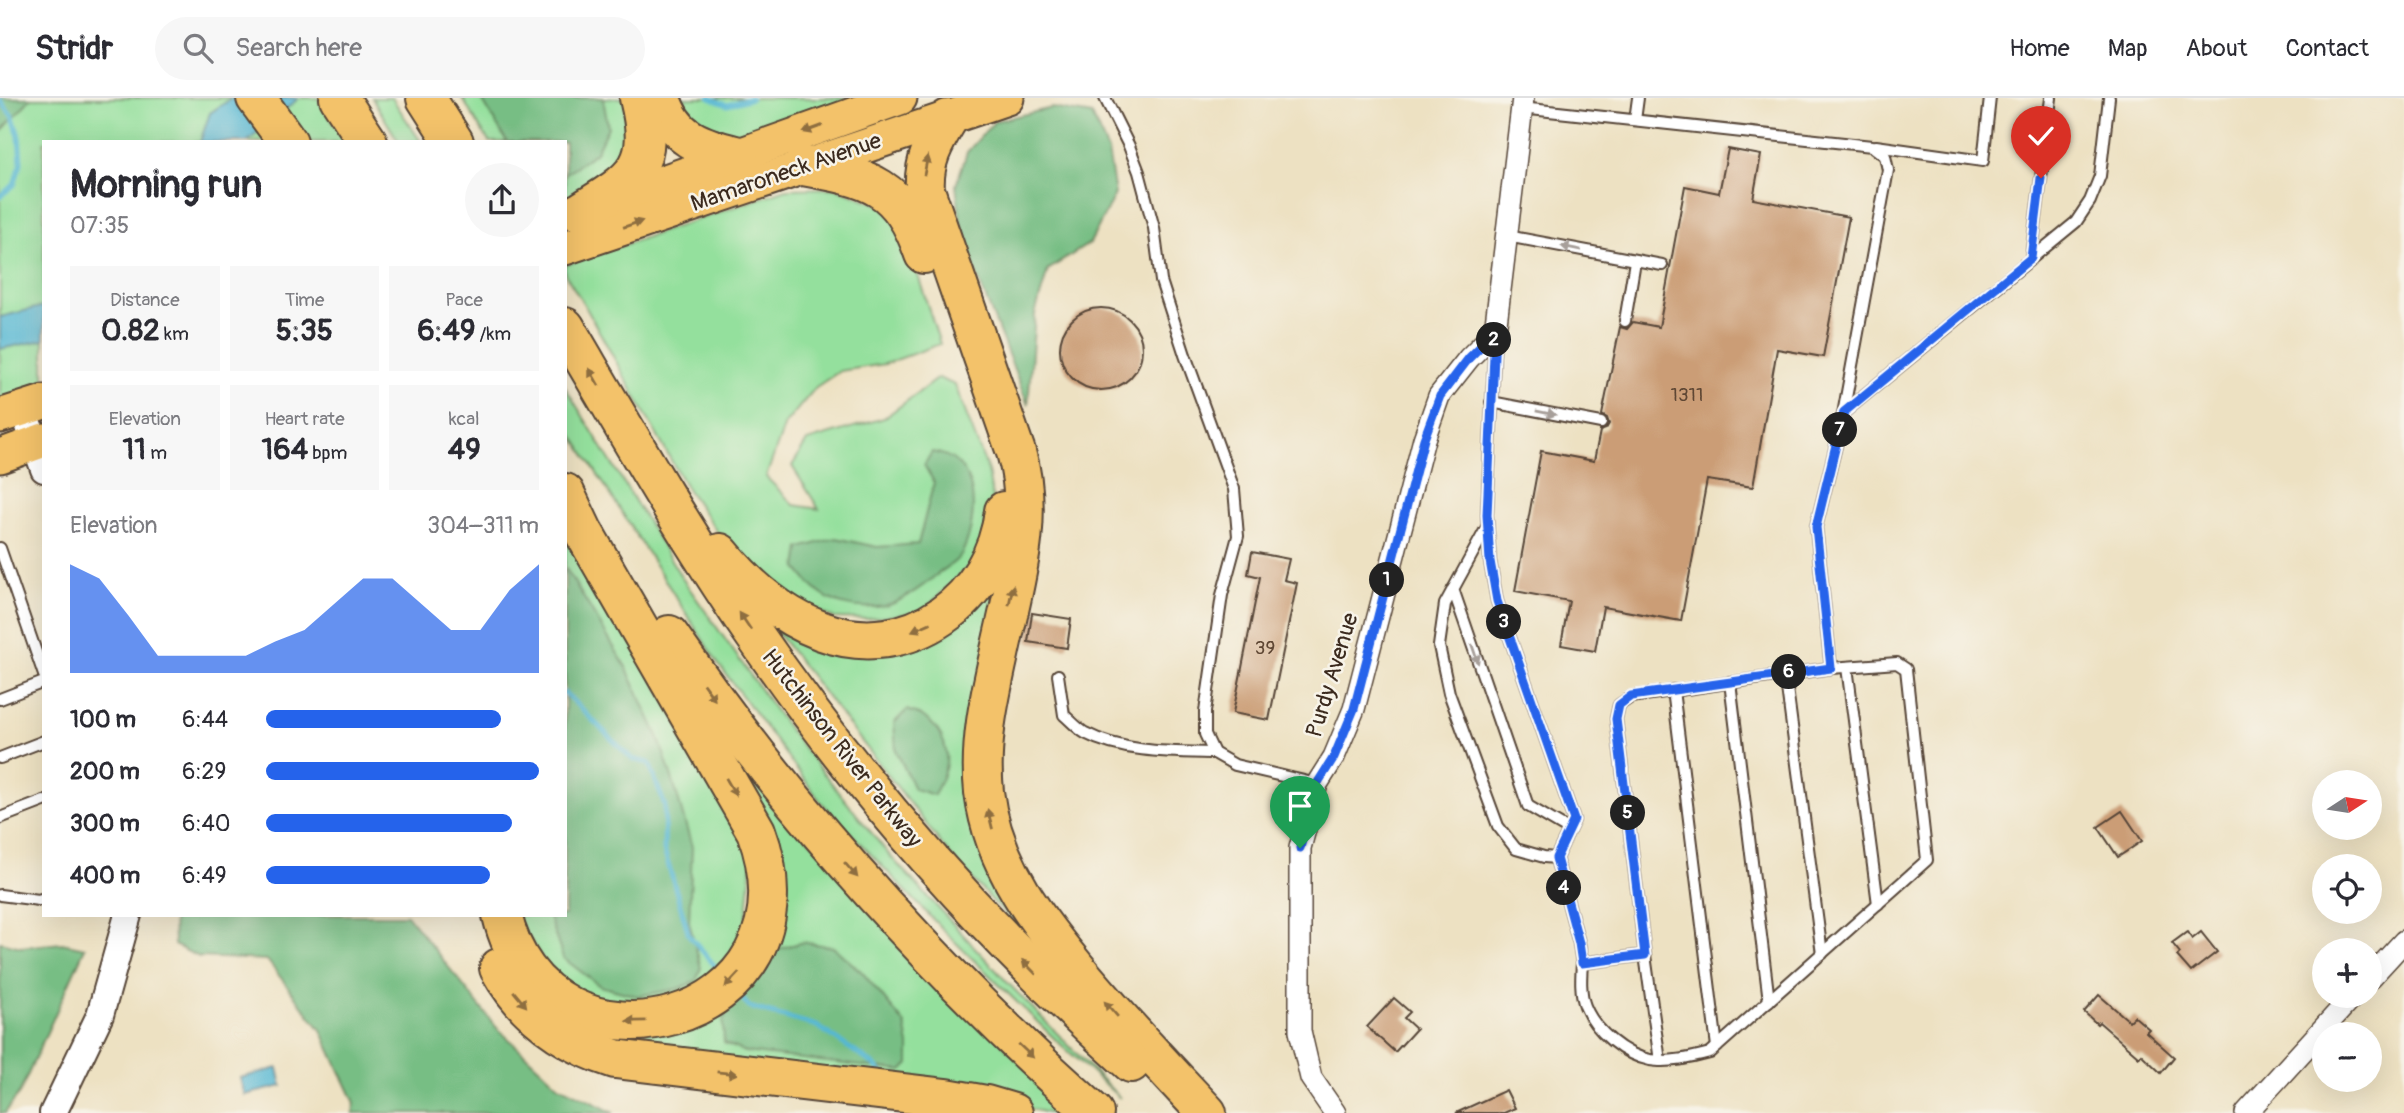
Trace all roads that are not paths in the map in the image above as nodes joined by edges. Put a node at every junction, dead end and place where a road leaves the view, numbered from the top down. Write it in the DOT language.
graph roads {
  1 [pos="256,98"];
  2 [pos="426,98"];
  3 [pos="441,98"];
  4 [pos="639,98"];
  5 [pos="661,98"];
  6 [pos="900,98"];
  7 [pos="1007,98"];
  8 [pos="1105,98"];
  9 [pos="1638,98"];
  10 [pos="1990,98"];
  11 [pos="2051,98"];
  12 [pos="2109,98"];
  13 [pos="339,99"];
  14 [pos="1522,103"];
  15 [pos="948,119"];
  16 [pos="1635,120"];
  17 [pos="285,138"];
  18 [pos="368,140"];
  19 [pos="453,140"];
  20 [pos="462,140"];
  21 [pos="1872,146"];
  22 [pos="739,156"];
  23 [pos="803,166"];
  24 [pos="573,214"];
  25 [pos="1507,236"];
  26 [pos="567,247"];
  27 [pos="2031,258"];
  28 [pos="1635,261"];
  29 [pos="1661,265"];
  30 [pos="1625,321"];
  31 [pos="567,330"];
  32 [pos="1495,332"];
  33 [pos="1491,402"];
  34 [pos="22,409"];
  35 [pos="1844,412"];
  36 [pos="1601,423"];
  37 [pos="623,426"];
  38 [pos="41,451"];
  39 [pos="0,456"];
  40 [pos="567,474"];
  41 [pos="567,497"];
  42 [pos="1488,524"];
  43 [pos="0,548"];
  44 [pos="1453,589"];
  45 [pos="1847,667"];
  46 [pos="1831,668"];
  47 [pos="42,669"];
  48 [pos="1785,673"];
  49 [pos="1058,675"];
  50 [pos="1730,682"];
  51 [pos="42,683"];
  52 [pos="1673,690"];
  53 [pos="0,699"];
  54 [pos="42,742"];
  55 [pos="1214,753"];
  56 [pos="0,758"];
  57 [pos="1317,784"];
  58 [pos="42,802"];
  59 [pos="0,817"];
  60 [pos="1569,830"];
  61 [pos="1556,858"];
  62 [pos="0,895"];
  63 [pos="42,899"];
  64 [pos="1878,905"];
  65 [pos="127,917"];
  66 [pos="483,917"];
  67 [pos="503,917"];
  68 [pos="2404,940"];
  69 [pos="1822,954"];
  70 [pos="1645,955"];
  71 [pos="1582,963"];
  72 [pos="2382,965"];
  73 [pos="1769,1001"];
  74 [pos="2342,1008"];
  75 [pos="1717,1047"];
  76 [pos="1660,1061"];
  77 [pos="53,1113"];
  78 [pos="1013,1113"];
  79 [pos="1094,1113"];
  80 [pos="1187,1113"];
  81 [pos="1207,1113"];
  82 [pos="1335,1113"];
  83 [pos="2246,1113"];
  1 -- 17 [label="highway"];
  2 -- 19 [label="highway"];
  3 -- 20 [label="highway"];
  4 -- 24 [label="highway"];
  5 -- 22 [label="highway"];
  6 -- 22 [label="main road, Mamaroneck Avenue, one-way"];
  7 -- 15 [label="main road, Mamaroneck Avenue"];
  8 -- 55 [label="lane"];
  9 -- 16 [label="lane"];
  10 -- 21 [label="lane"];
  11 -- 27 [label="lane"];
  12 -- 27 [label="lane"];
  13 -- 18 [label="highway"];
  14 -- 16 [label="lane"];
  14 -- 25 [label="street"];
  15 -- 23 [label="main road, Mamaroneck Avenue"];
  81 -- 15 [label="highway, one-way"];
  16 -- 21 [label="lane"];
  21 -- 35 [label="lane"];
  22 -- 24 [label="main road, Mamaroneck Avenue"];
  26 -- 23 [label="main road, Mamaroneck Avenue, one-way"];
  23 -- 37 [label="highway, one-way"];
  28 -- 25 [label="lane, one-way"];
  25 -- 32 [label="street"];
  27 -- 35 [label="lane"];
  28 -- 29 [label="lane"];
  28 -- 30 [label="lane"];
  37 -- 31 [label="highway, Hutchinson River Parkway, one-way"];
  32 -- 33 [label="lane"];
  32 -- 57 [label="street, Purdy Avenue"];
  33 -- 36 [label="lane, one-way"];
  33 -- 42 [label="lane"];
  34 -- 38 [label="street"];
  35 -- 46 [label="lane"];
  80 -- 37 [label="highway, Hutchinson River Parkway, one-way"];
  38 -- 39 [label="main road"];
  40 -- 79 [label="highway, one-way"];
  41 -- 67 [label="highway, one-way"];
  42 -- 44 [label="lane"];
  42 -- 60 [label="lane"];
  43 -- 47 [label="lane"];
  44 -- 60 [label="lane, one-way"];
  44 -- 61 [label="lane"];
  45 -- 46 [label="lane"];
  45 -- 64 [label="lane"];
  45 -- 64 [label="lane"];
  46 -- 48 [label="lane"];
  48 -- 50 [label="lane"];
  48 -- 69 [label="lane"];
  49 -- 55 [label="lane"];
  50 -- 52 [label="lane"];
  50 -- 73 [label="lane"];
  51 -- 53 [label="lane"];
  52 -- 70 [label="lane"];
  52 -- 75 [label="lane"];
  54 -- 56 [label="lane"];
  55 -- 57 [label="lane"];
  57 -- 82 [label="street, Purdy Avenue"];
  58 -- 59 [label="lane"];
  60 -- 61 [label="lane"];
  61 -- 71 [label="lane"];
  62 -- 63 [label="lane"];
  64 -- 69 [label="lane"];
  65 -- 77 [label="street"];
  66 -- 78 [label="highway, one-way"];
  68 -- 72 [label="street"];
  69 -- 73 [label="lane"];
  70 -- 71 [label="lane"];
  70 -- 76 [label="lane"];
  71 -- 76 [label="lane"];
  73 -- 75 [label="lane"];
  74 -- 83 [label="street"];
  75 -- 76 [label="lane"];
}
